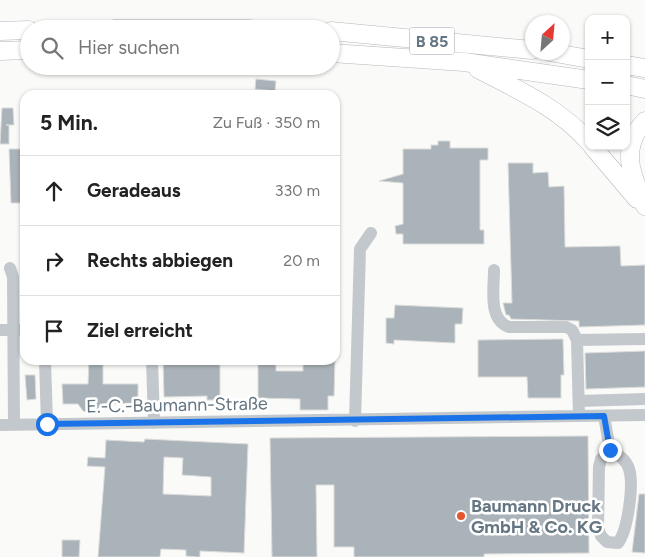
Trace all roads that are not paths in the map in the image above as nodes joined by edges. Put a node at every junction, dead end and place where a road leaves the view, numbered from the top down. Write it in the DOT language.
graph roads {
  1 [pos="0,25"];
  2 [pos="20,29"];
  3 [pos="20,30"];
  4 [pos="0,31"];
  5 [pos="340,32"];
  6 [pos="525,49"];
  7 [pos="20,50"];
  8 [pos="0,51"];
  9 [pos="340,53"];
  10 [pos="570,56"];
  11 [pos="585,58"];
  12 [pos="464,62"];
  13 [pos="630,66"];
  14 [pos="645,68"];
  15 [pos="585,79"];
  16 [pos="630,86"];
  17 [pos="645,88"];
  18 [pos="645,122"];
  19 [pos="585,138"];
  20 [pos="595,150"];
  21 [pos="645,207"];
  22 [pos="370,233"];
  23 [pos="494,270"];
  24 [pos="7,272"];
  25 [pos="13,330"];
  26 [pos="645,339"];
  27 [pos="577,340"];
  28 [pos="45,365"];
  29 [pos="152,365"];
  30 [pos="645,399"];
  31 [pos="579,401"];
  32 [pos="645,415"];
  33 [pos="579,416"];
  34 [pos="604,416"];
  35 [pos="355,420"];
  36 [pos="154,423"];
  37 [pos="47,424"];
  38 [pos="0,425"];
  39 [pos="14,425"];
  40 [pos="610,450"];
  1 -- 2 [label="street"];
  3 -- 4 [label="highway"];
  5 -- 6 [label="highway, B 85"];
  7 -- 8 [label="highway"];
  9 -- 12 [label="highway, B 85"];
  10 -- 11 [label="highway"];
  12 -- 15 [label="highway"];
  12 -- 19 [label="highway"];
  13 -- 14 [label="highway"];
  16 -- 17 [label="highway"];
  18 -- 21 [label="highway"];
  20 -- 21 [label="highway"];
  22 -- 35 [label="street"];
  23 -- 27 [label="street"];
  24 -- 25 [label="street"];
  25 -- 39 [label="street"];
  26 -- 27 [label="street"];
  27 -- 31 [label="street"];
  28 -- 37 [label="street"];
  29 -- 36 [label="street"];
  30 -- 31 [label="street"];
  31 -- 33 [label="street"];
  32 -- 34 [label="street, E.-C.-Baumann-Straße"];
  33 -- 34 [label="street, E.-C.-Baumann-Straße"];
  33 -- 35 [label="street, E.-C.-Baumann-Straße"];
  34 -- 40 [label="street"];
  35 -- 36 [label="street, E.-C.-Baumann-Straße"];
  36 -- 37 [label="street, E.-C.-Baumann-Straße"];
  37 -- 39 [label="street, E.-C.-Baumann-Straße"];
  38 -- 39 [label="street, E.-C.-Baumann-Straße"];
  40 -- 40 [label="street"];
}
